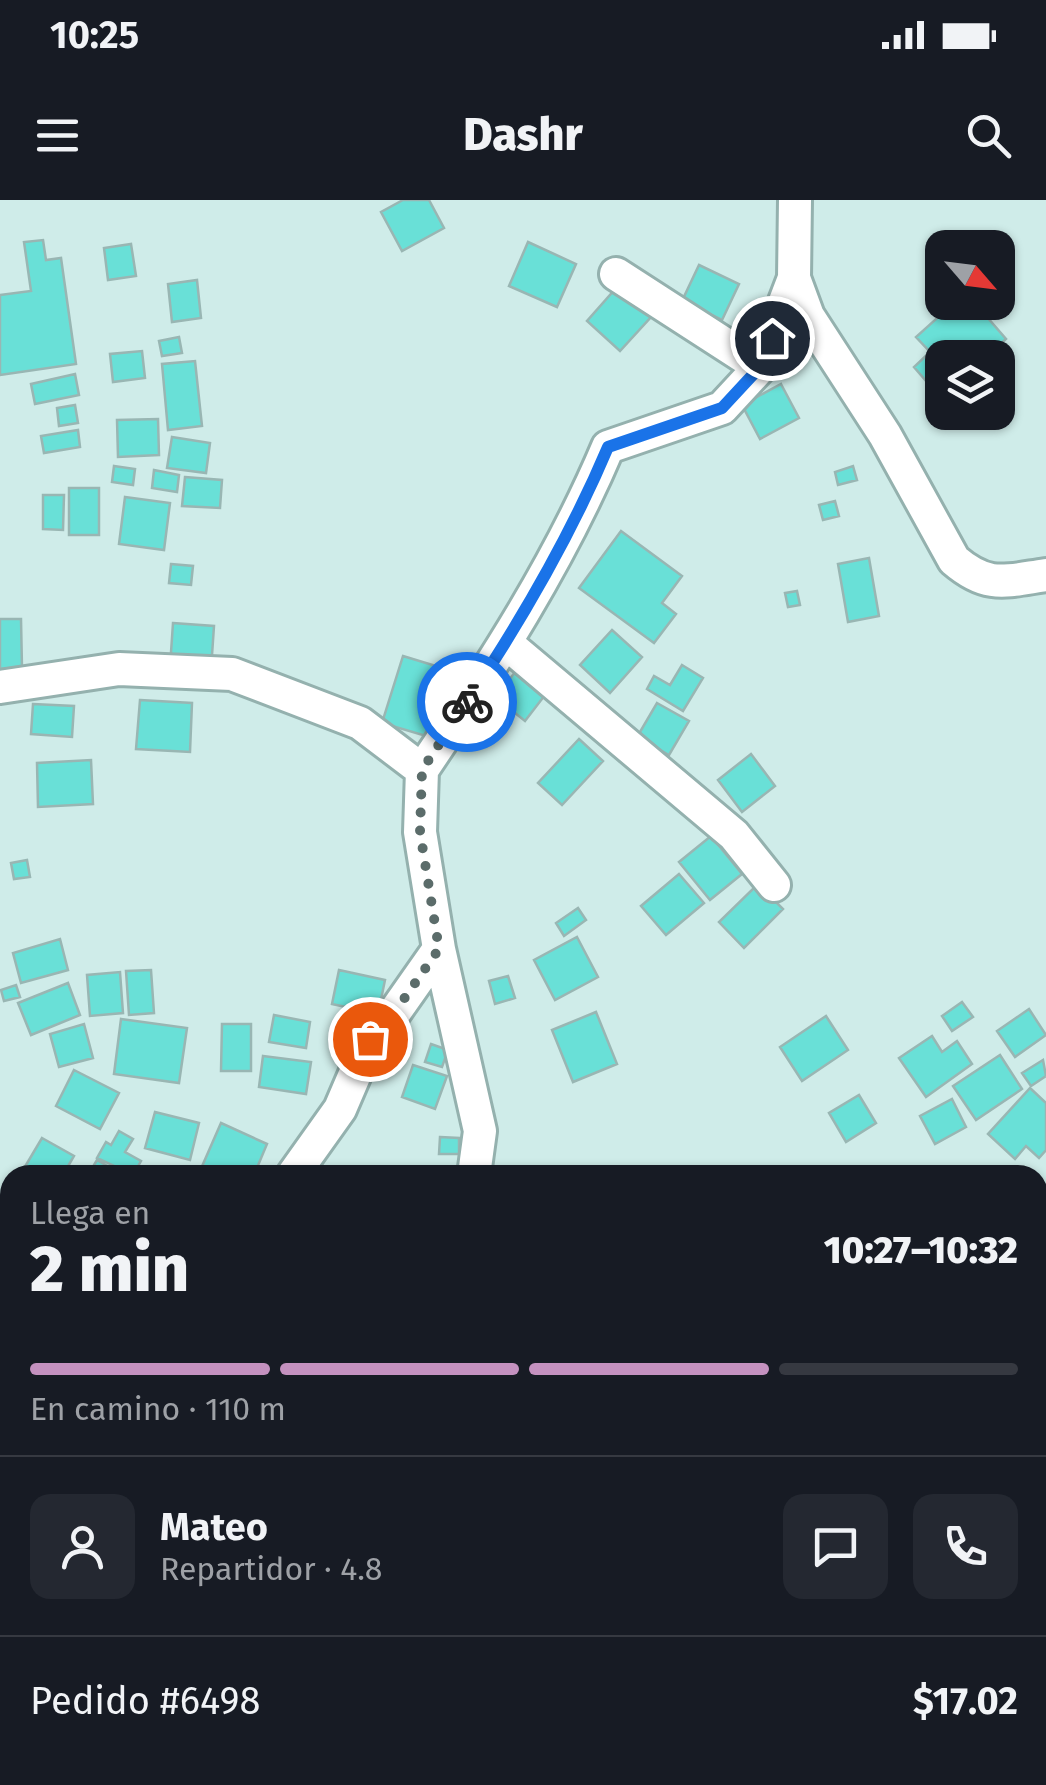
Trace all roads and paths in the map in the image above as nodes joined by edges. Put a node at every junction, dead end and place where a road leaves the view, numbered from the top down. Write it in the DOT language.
graph roads {
  1 [pos="796,200"];
  2 [pos="616,274"];
  3 [pos="794,278"];
  4 [pos="760,367"];
  5 [pos="1046,574"];
  6 [pos="506,644"];
  7 [pos="0,687"];
  8 [pos="422,770"];
  9 [pos="774,885"];
  10 [pos="439,949"];
  11 [pos="303,1165"];
  12 [pos="475,1165"];
  1 -- 3 [label="street"];
  2 -- 4 [label="street"];
  3 -- 4 [label="street"];
  3 -- 5 [label="street"];
  4 -- 6 [label="street"];
  6 -- 8 [label="street"];
  6 -- 9 [label="street"];
  7 -- 8 [label="street"];
  8 -- 10 [label="street"];
  10 -- 11 [label="street"];
  10 -- 12 [label="street"];
}
